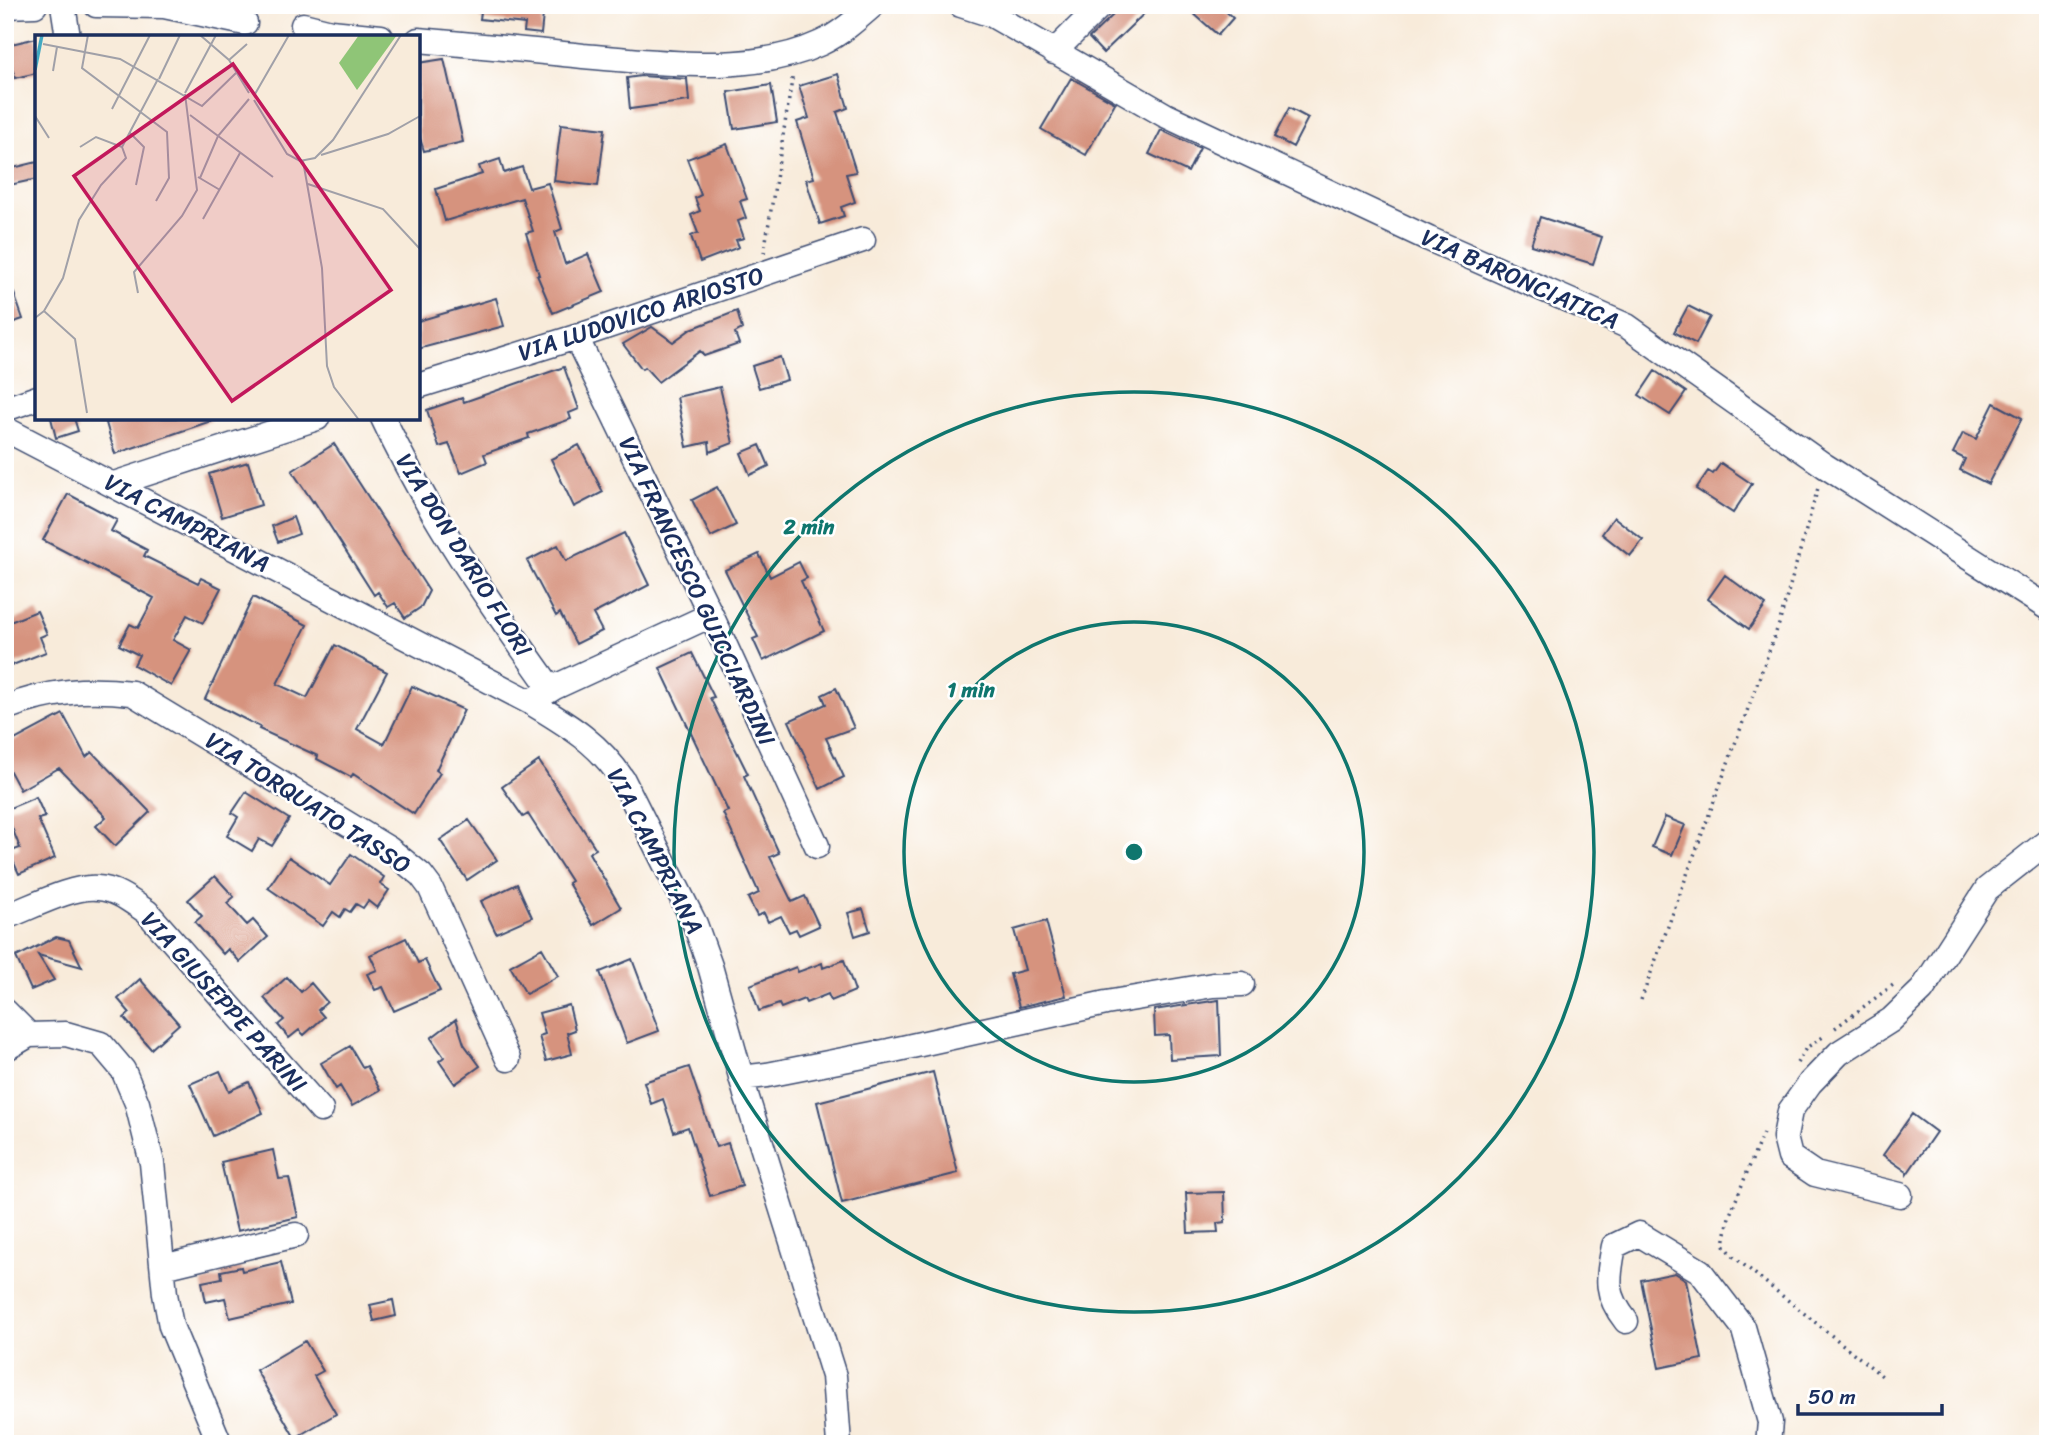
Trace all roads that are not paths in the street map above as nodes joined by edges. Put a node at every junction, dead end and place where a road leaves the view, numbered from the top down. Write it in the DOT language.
graph roads {
  1 [pos="35,5"];
  2 [pos="62,5"];
  3 [pos="96,5"];
  4 [pos="873,5"];
  5 [pos="961,5"];
  6 [pos="1101,5"];
  7 [pos="5,6"];
  8 [pos="249,22"];
  9 [pos="299,22"];
  10 [pos="68,35"];
  11 [pos="361,35"];
  12 [pos="420,40"];
  13 [pos="1054,52"];
  14 [pos="863,240"];
  15 [pos="576,337"];
  16 [pos="420,385"];
  17 [pos="35,399"];
  18 [pos="5,409"];
  19 [pos="311,420"];
  20 [pos="384,420"];
  21 [pos="5,429"];
  22 [pos="114,484"];
  23 [pos="2048,608"];
  24 [pos="711,615"];
  25 [pos="540,696"];
  26 [pos="5,708"];
  27 [pos="2048,841"];
  28 [pos="817,846"];
  29 [pos="5,917"];
  30 [pos="1242,984"];
  31 [pos="5,1011"];
  32 [pos="29,1035"];
  33 [pos="5,1049"];
  34 [pos="508,1059"];
  35 [pos="741,1078"];
  36 [pos="321,1110"];
  37 [pos="1900,1195"];
  38 [pos="296,1235"];
  39 [pos="163,1267"];
  40 [pos="1626,1321"];
  41 [pos="220,1444"];
  42 [pos="839,1444"];
  43 [pos="1768,1444"];
  1 -- 7 [label="street"];
  2 -- 10 [label="street"];
  3 -- 8 [label="street"];
  4 -- 12 [label="street"];
  5 -- 13 [label="street, VIA BARONCIATICA"];
  6 -- 13 [label="street"];
  9 -- 11 [label="street"];
  13 -- 23 [label="street, VIA BARONCIATICA"];
  14 -- 15 [label="street, VIA LUDOVICO ARIOSTO"];
  15 -- 16 [label="street, VIA LUDOVICO ARIOSTO"];
  15 -- 24 [label="street, VIA FRANCESCO GUICCIARDINI"];
  17 -- 18 [label="street"];
  19 -- 22 [label="street"];
  20 -- 25 [label="street, VIA DON DARIO FLORI"];
  21 -- 22 [label="street, VIA CAMPRIANA"];
  22 -- 25 [label="street, VIA CAMPRIANA"];
  24 -- 25 [label="street"];
  24 -- 28 [label="street, VIA FRANCESCO GUICCIARDINI"];
  25 -- 35 [label="street, VIA CAMPRIANA"];
  26 -- 34 [label="street, VIA TORQUATO TASSO"];
  27 -- 37 [label="street"];
  29 -- 36 [label="street, VIA GIUSEPPE PARINI"];
  30 -- 35 [label="street"];
  31 -- 32 [label="street"];
  32 -- 33 [label="street"];
  32 -- 39 [label="street"];
  35 -- 42 [label="street, VIA CAMPRIANA"];
  38 -- 39 [label="street"];
  39 -- 41 [label="street"];
  40 -- 43 [label="street"];
}
